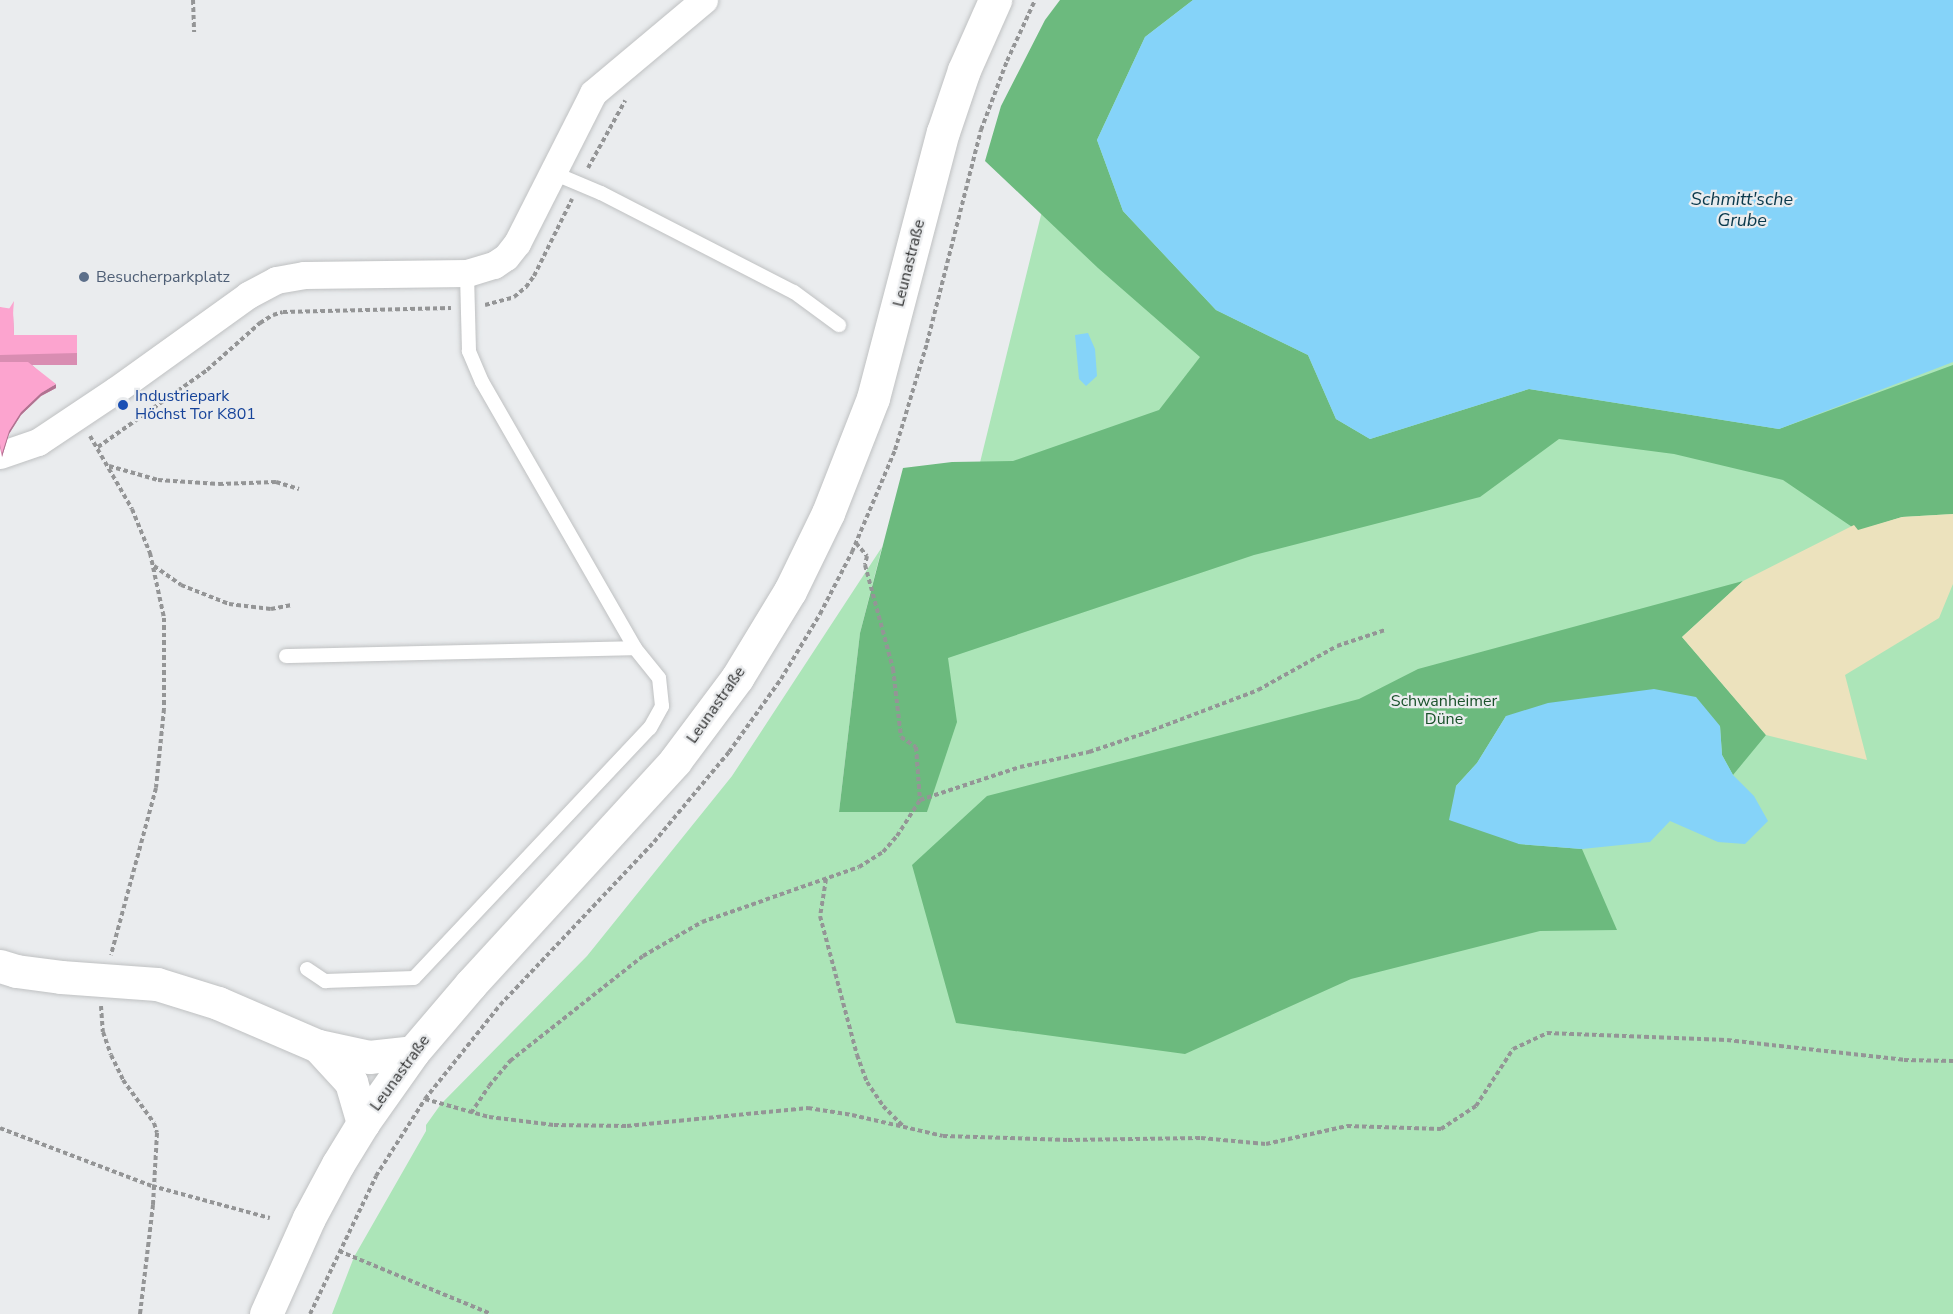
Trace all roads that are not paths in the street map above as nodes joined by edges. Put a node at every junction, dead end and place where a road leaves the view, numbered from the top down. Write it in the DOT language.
graph roads {
  1 [pos="704,0"];
  2 [pos="995,0"];
  3 [pos="551,172"];
  4 [pos="467,273"];
  5 [pos="839,325"];
  6 [pos="0,455"];
  7 [pos="635,648"];
  8 [pos="286,656"];
  9 [pos="0,966"];
  10 [pos="307,969"];
  11 [pos="318,1046"];
  12 [pos="413,1052"];
  13 [pos="363,1123"];
  14 [pos="272,1300"];
  1 -- 3 [label="street"];
  2 -- 12 [label="main road, Leunastraße"];
  3 -- 4 [label="street"];
  3 -- 5 [label="lane"];
  4 -- 6 [label="street"];
  4 -- 7 [label="lane"];
  7 -- 8 [label="lane"];
  7 -- 10 [label="lane"];
  9 -- 11 [label="main road"];
  11 -- 12 [label="main road"];
  11 -- 13 [label="main road"];
  12 -- 13 [label="main road, Leunastraße"];
  13 -- 14 [label="main road, Leunastraße"];
}
